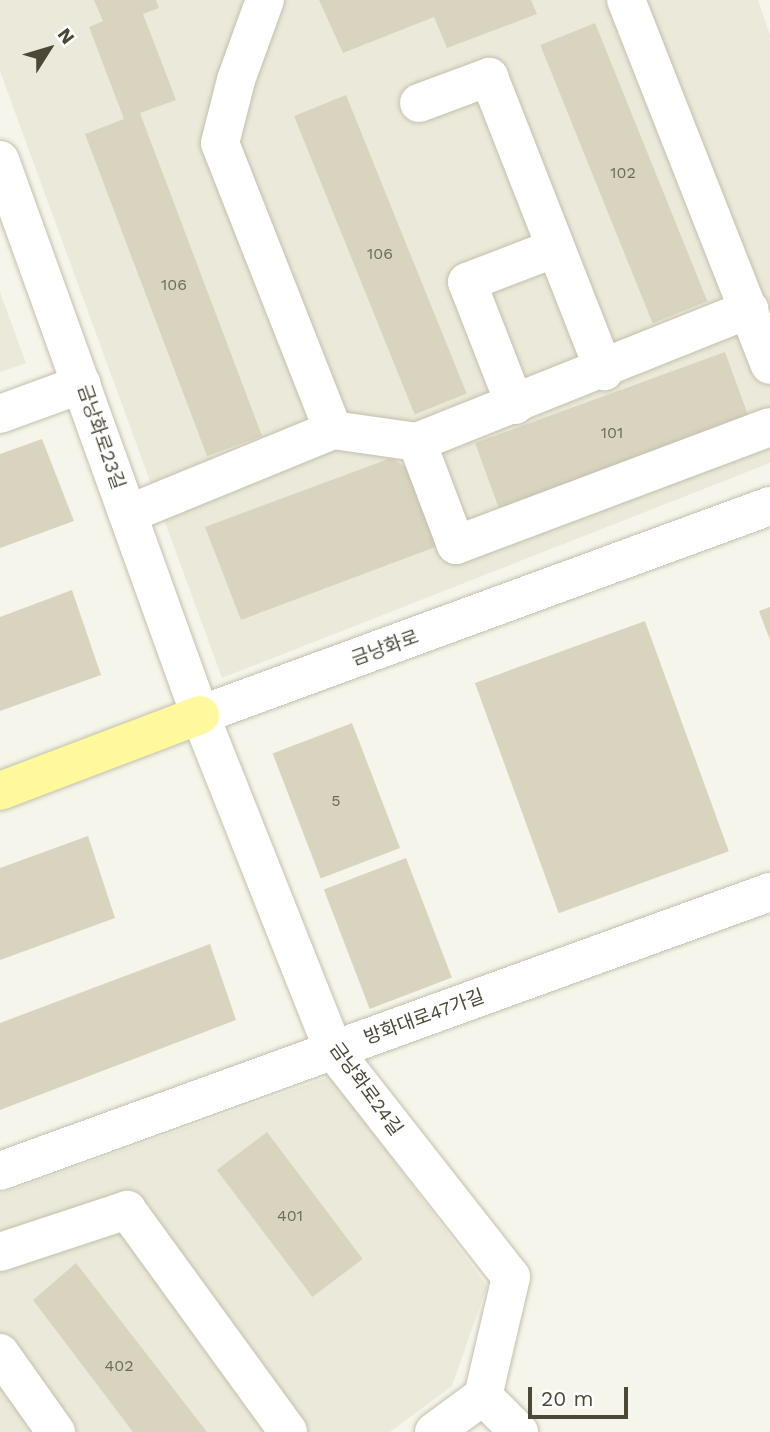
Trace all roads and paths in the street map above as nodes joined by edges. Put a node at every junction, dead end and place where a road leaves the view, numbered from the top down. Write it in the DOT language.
graph roads {
  1 [pos="265,0"];
  2 [pos="626,0"];
  3 [pos="419,103"];
  4 [pos="0,160"];
  5 [pos="555,248"];
  6 [pos="748,309"];
  7 [pos="770,365"];
  8 [pos="604,371"];
  9 [pos="82,384"];
  10 [pos="515,405"];
  11 [pos="0,414"];
  12 [pos="770,427"];
  13 [pos="333,430"];
  14 [pos="417,442"];
  15 [pos="770,506"];
  16 [pos="128,514"];
  17 [pos="200,716"];
  18 [pos="0,791"];
  19 [pos="770,892"];
  20 [pos="333,1050"];
  21 [pos="0,1171"];
  22 [pos="0,1252"];
  23 [pos="0,1353"];
  24 [pos="483,1396"];
  25 [pos="56,1432"];
  26 [pos="288,1432"];
  27 [pos="434,1432"];
  28 [pos="519,1432"];
  1 -- 13 [label="street"];
  2 -- 6 [label="street"];
  3 -- 5 [label="street"];
  4 -- 9 [label="street, 금낭화로23길"];
  5 -- 8 [label="street"];
  5 -- 10 [label="street"];
  6 -- 7 [label="street"];
  6 -- 8 [label="street"];
  8 -- 10 [label="street"];
  9 -- 11 [label="street"];
  9 -- 16 [label="street, 금낭화로23길"];
  10 -- 14 [label="street"];
  12 -- 14 [label="street"];
  13 -- 14 [label="street"];
  13 -- 16 [label="street"];
  15 -- 17 [label="street, 금낭화로"];
  16 -- 17 [label="street, 금낭화로23길"];
  17 -- 18 [label="main road, 금낭화로"];
  17 -- 20 [label="street, 금낭화로24길"];
  19 -- 20 [label="street, 방화대로47가길"];
  20 -- 21 [label="street, 방화대로47가길"];
  20 -- 24 [label="street, 금낭화로24길"];
  22 -- 26 [label="street"];
  23 -- 25 [label="street"];
  24 -- 27 [label="street"];
  24 -- 28 [label="street"];
}
